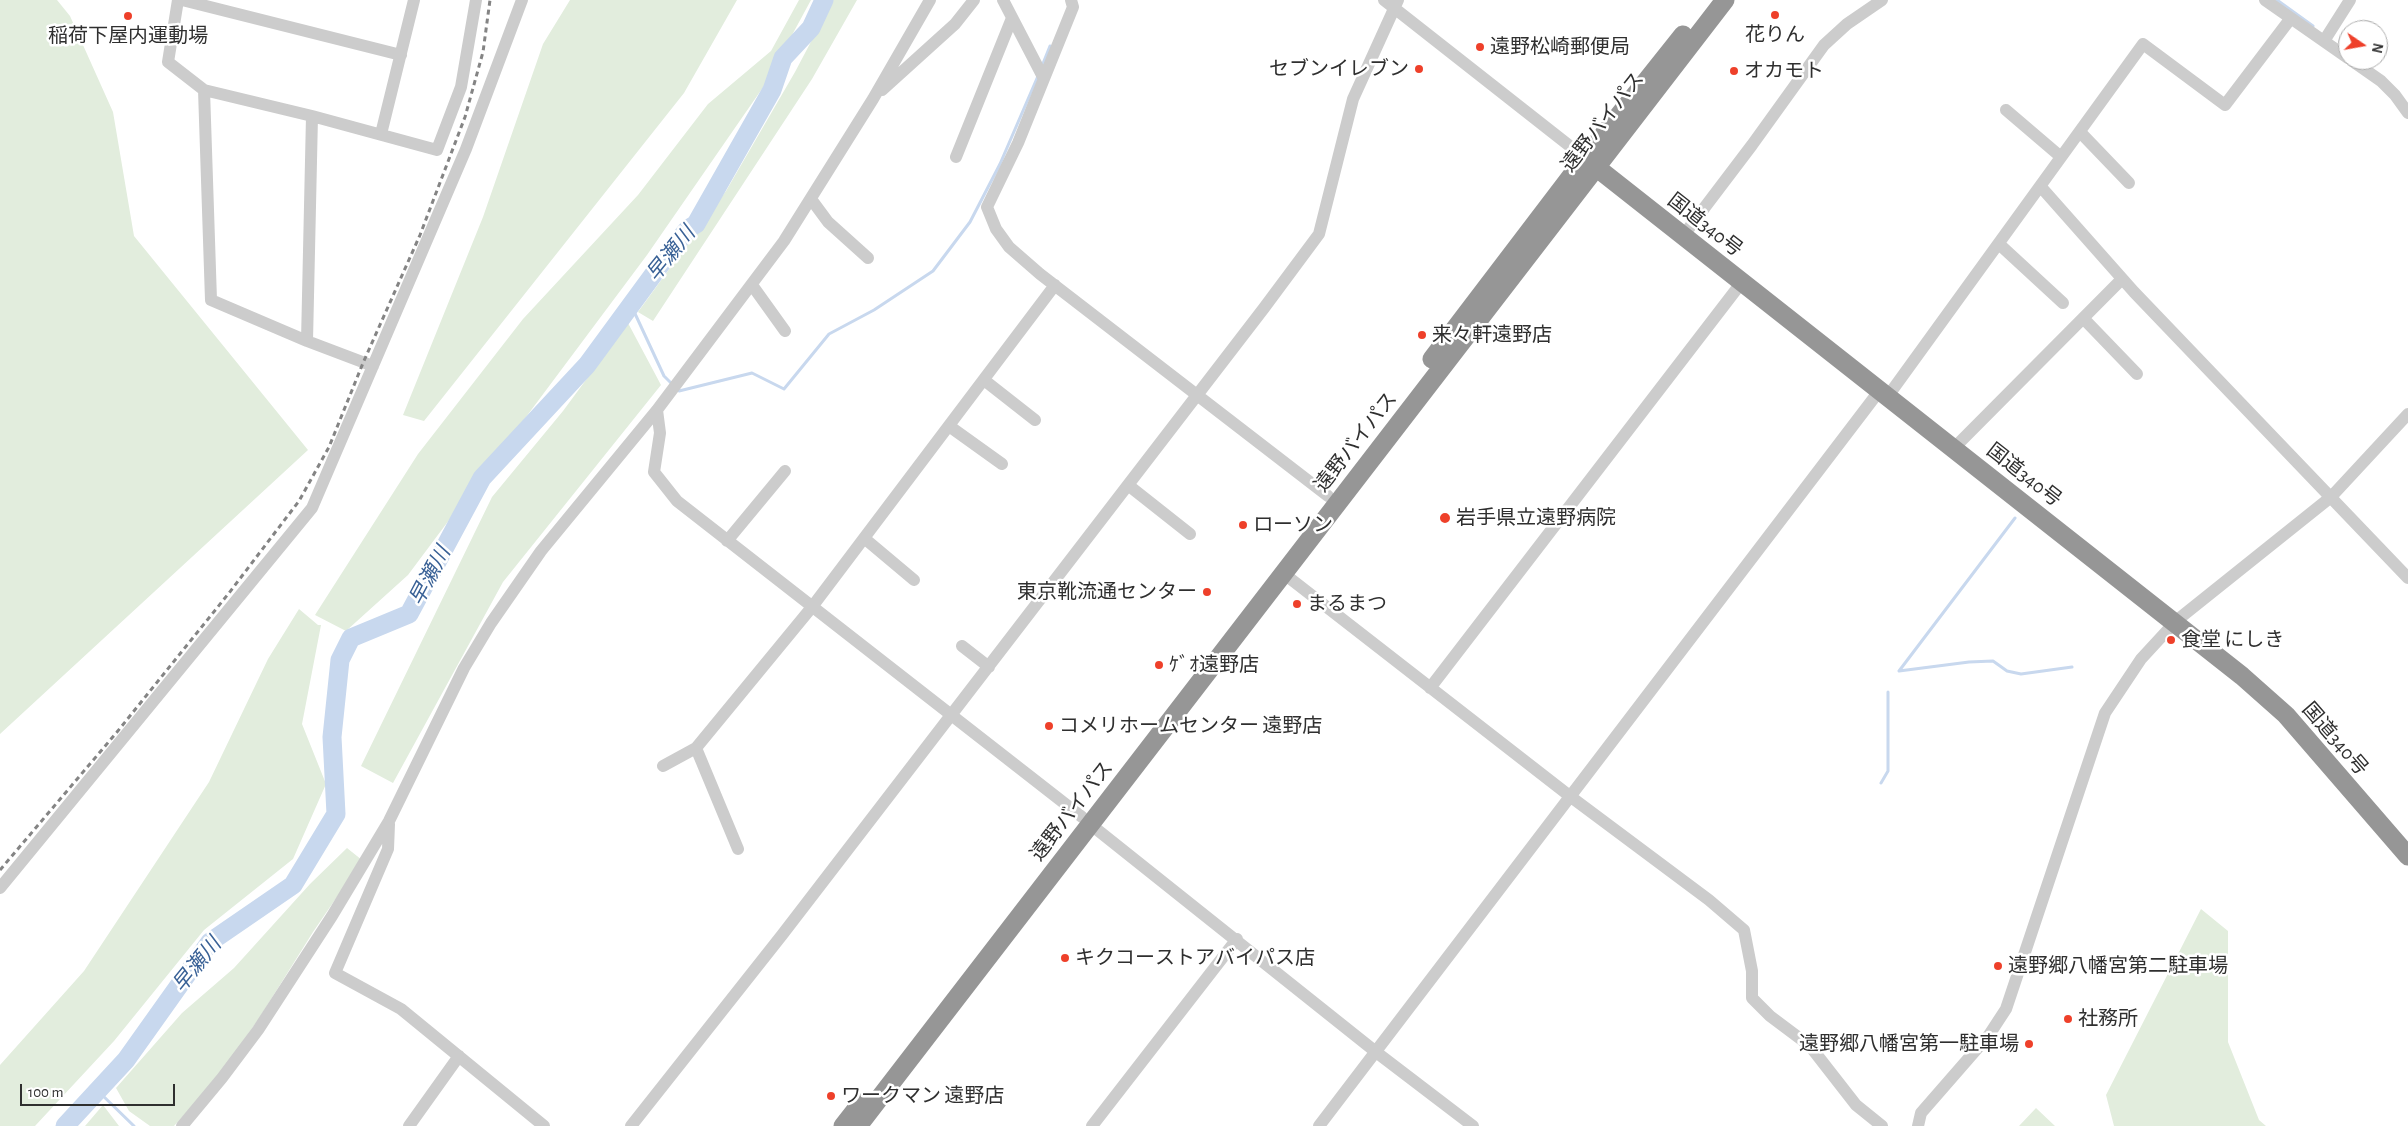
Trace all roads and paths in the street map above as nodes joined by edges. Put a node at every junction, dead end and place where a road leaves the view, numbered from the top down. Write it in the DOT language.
graph roads {
  1 [pos="180,0"];
  2 [pos="414,0"];
  3 [pos="476,0"];
  4 [pos="522,0"];
  5 [pos="930,0"];
  6 [pos="974,0"];
  7 [pos="1003,0"];
  8 [pos="1071,0"];
  9 [pos="1709,0"];
  10 [pos="1724,0"];
  11 [pos="1882,0"];
  12 [pos="2265,0"];
  13 [pos="2350,0"];
  14 [pos="1392,2"];
  15 [pos="1865,4"];
  16 [pos="1012,18"];
  17 [pos="2291,18"];
  18 [pos="2326,37"];
  19 [pos="2338,48"];
  20 [pos="401,55"];
  21 [pos="2365,70"];
  22 [pos="1043,77"];
  23 [pos="204,90"];
  24 [pos="873,99"];
  25 [pos="2006,110"];
  26 [pos="2408,113"];
  27 [pos="312,116"];
  28 [pos="2080,132"];
  29 [pos="381,134"];
  30 [pos="956,157"];
  31 [pos="2061,157"];
  32 [pos="1591,163"];
  33 [pos="2129,184"];
  34 [pos="2041,187"];
  35 [pos="811,199"];
  36 [pos="1683,236"];
  37 [pos="1999,244"];
  38 [pos="868,258"];
  39 [pos="2122,279"];
  40 [pos="1742,282"];
  41 [pos="752,285"];
  42 [pos="1056,285"];
  43 [pos="2063,303"];
  44 [pos="2083,318"];
  45 [pos="786,332"];
  46 [pos="307,341"];
  47 [pos="373,366"];
  48 [pos="2137,374"];
  49 [pos="984,380"];
  50 [pos="1884,393"];
  51 [pos="1197,396"];
  52 [pos="657,410"];
  53 [pos="2408,414"];
  54 [pos="1035,420"];
  55 [pos="949,426"];
  56 [pos="1954,448"];
  57 [pos="1002,464"];
  58 [pos="785,471"];
  59 [pos="1128,485"];
  60 [pos="1328,496"];
  61 [pos="2331,497"];
  62 [pos="1190,534"];
  63 [pos="864,538"];
  64 [pos="727,540"];
  65 [pos="1283,573"];
  66 [pos="2408,578"];
  67 [pos="914,580"];
  68 [pos="812,608"];
  69 [pos="2176,621"];
  70 [pos="962,646"];
  71 [pos="989,667"];
  72 [pos="1430,688"];
  73 [pos="950,714"];
  74 [pos="696,748"];
  75 [pos="663,766"];
  76 [pos="1571,797"];
  77 [pos="1086,821"];
  78 [pos="389,822"];
  79 [pos="738,849"];
  80 [pos="2408,856"];
  81 [pos="0,888"];
  82 [pos="1237,939"];
  83 [pos="1376,1052"];
  84 [pos="459,1056"];
  85 [pos="182,1126"];
  86 [pos="408,1126"];
  87 [pos="544,1126"];
  88 [pos="631,1126"];
  89 [pos="843,1126"];
  90 [pos="858,1126"];
  91 [pos="1092,1126"];
  92 [pos="1318,1126"];
  93 [pos="1473,1126"];
  94 [pos="1882,1126"];
  95 [pos="1918,1126"];
  1 -- 20 [label="street"];
  1 -- 23 [label="street"];
  2 -- 20 [label="street"];
  3 -- 29 [label="street"];
  4 -- 47 [label="street"];
  5 -- 24 [label="street"];
  6 -- 24 [label="street"];
  7 -- 16 [label="street"];
  8 -- 22 [label="street"];
  9 -- 32 [label="highway, 遠野バイパス"];
  10 -- 32 [label="highway, 遠野バイパス"];
  11 -- 15 [label="street"];
  12 -- 17 [label="street"];
  13 -- 18 [label="street"];
  14 -- 32 [label="street"];
  14 -- 51 [label="street"];
  15 -- 36 [label="street"];
  16 -- 22 [label="street"];
  16 -- 30 [label="street"];
  17 -- 18 [label="street"];
  17 -- 28 [label="street"];
  18 -- 19 [label="street"];
  20 -- 29 [label="street"];
  21 -- 26 [label="street"];
  22 -- 42 [label="street"];
  23 -- 27 [label="street"];
  23 -- 46 [label="street"];
  24 -- 35 [label="street"];
  25 -- 31 [label="street"];
  27 -- 29 [label="street"];
  27 -- 46 [label="street"];
  28 -- 31 [label="street"];
  28 -- 33 [label="street"];
  31 -- 34 [label="street"];
  32 -- 36 [label="highway, 国道340号"];
  32 -- 60 [label="highway, 遠野バイパス"];
  32 -- 65 [label="highway, 遠野バイパス"];
  34 -- 37 [label="street"];
  34 -- 39 [label="street"];
  35 -- 38 [label="street"];
  35 -- 41 [label="street"];
  36 -- 40 [label="highway, 国道340号"];
  37 -- 43 [label="street"];
  37 -- 50 [label="street"];
  39 -- 44 [label="street"];
  39 -- 61 [label="street"];
  40 -- 50 [label="highway, 国道340号"];
  40 -- 72 [label="street"];
  41 -- 45 [label="street"];
  41 -- 52 [label="street"];
  42 -- 49 [label="street"];
  42 -- 51 [label="street"];
  44 -- 48 [label="street"];
  44 -- 56 [label="street"];
  46 -- 47 [label="street"];
  47 -- 81 [label="street"];
  49 -- 54 [label="street"];
  49 -- 55 [label="street"];
  50 -- 56 [label="highway, 国道340号"];
  50 -- 76 [label="street"];
  51 -- 59 [label="street"];
  51 -- 60 [label="street"];
  52 -- 64 [label="street"];
  52 -- 78 [label="street"];
  53 -- 61 [label="street"];
  55 -- 57 [label="street"];
  55 -- 63 [label="street"];
  56 -- 69 [label="highway, 国道340号"];
  58 -- 64 [label="street"];
  59 -- 62 [label="street"];
  59 -- 71 [label="street"];
  60 -- 77 [label="highway, 遠野バイパス"];
  61 -- 66 [label="street"];
  61 -- 69 [label="street"];
  63 -- 67 [label="street"];
  63 -- 68 [label="street"];
  64 -- 68 [label="street"];
  65 -- 72 [label="street"];
  65 -- 77 [label="highway, 遠野バイパス"];
  68 -- 73 [label="street"];
  68 -- 74 [label="street"];
  69 -- 80 [label="highway, 国道340号"];
  69 -- 95 [label="street"];
  70 -- 71 [label="street"];
  71 -- 73 [label="street"];
  72 -- 76 [label="street"];
  73 -- 77 [label="street"];
  73 -- 88 [label="street"];
  74 -- 75 [label="street"];
  74 -- 79 [label="street"];
  76 -- 83 [label="street"];
  76 -- 94 [label="street"];
  77 -- 82 [label="street"];
  77 -- 89 [label="highway, 遠野バイパス"];
  77 -- 90 [label="highway, 遠野バイパス"];
  78 -- 84 [label="street"];
  78 -- 85 [label="street"];
  82 -- 83 [label="street"];
  82 -- 91 [label="street"];
  83 -- 92 [label="street"];
  83 -- 93 [label="street"];
  84 -- 86 [label="street"];
  84 -- 87 [label="street"];
}
